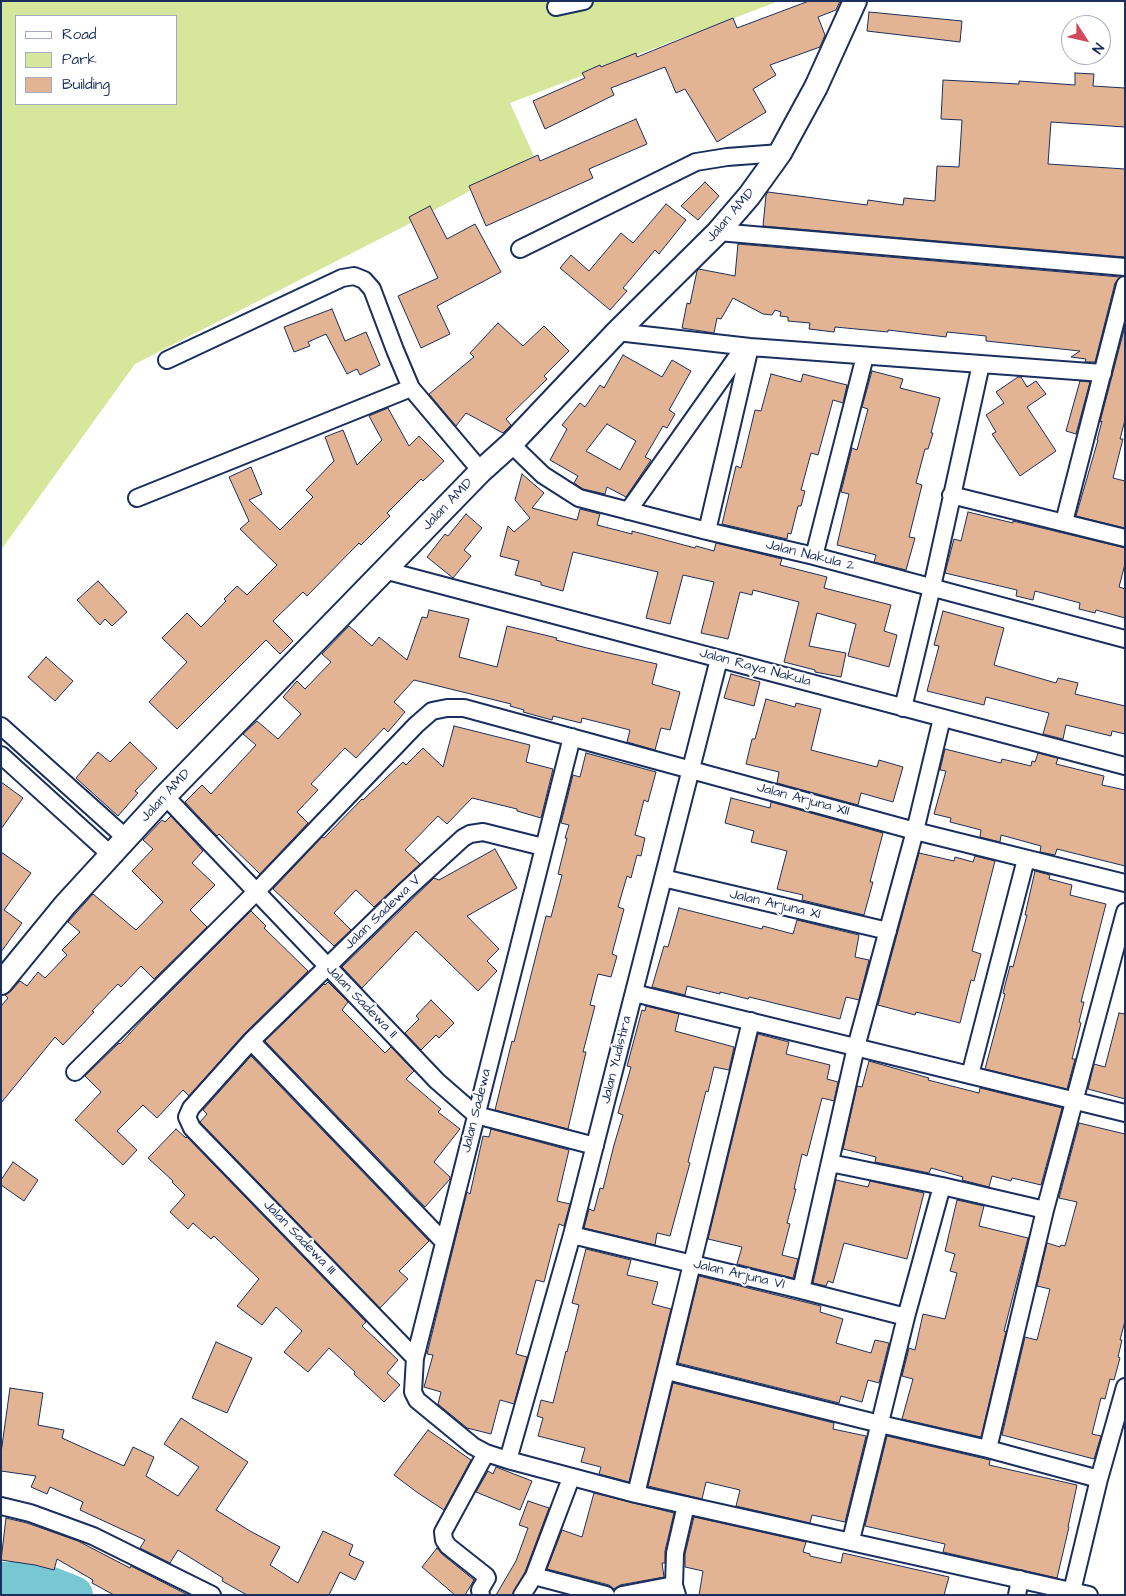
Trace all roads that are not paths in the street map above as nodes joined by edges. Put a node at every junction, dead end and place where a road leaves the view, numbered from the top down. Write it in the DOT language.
graph roads {
  1 [pos="584,1"];
  2 [pos="855,1"];
  3 [pos="556,7"];
  4 [pos="780,153"];
  5 [pos="718,232"];
  6 [pos="520,249"];
  7 [pos="1125,267"];
  8 [pos="1125,285"];
  9 [pos="617,332"];
  10 [pos="1118,342"];
  11 [pos="747,347"];
  12 [pos="865,356"];
  13 [pos="167,360"];
  14 [pos="981,364"];
  15 [pos="1103,373"];
  16 [pos="411,388"];
  17 [pos="511,444"];
  18 [pos="482,471"];
  19 [pos="951,495"];
  20 [pos="137,498"];
  21 [pos="628,512"];
  22 [pos="1064,522"];
  23 [pos="707,531"];
  24 [pos="1125,538"];
  25 [pos="814,556"];
  26 [pos="384,570"];
  27 [pos="932,587"];
  28 [pos="1125,639"];
  29 [pos="719,659"];
  30 [pos="903,708"];
  31 [pos="942,718"];
  32 [pos="1,726"];
  33 [pos="572,737"];
  34 [pos="1,755"];
  35 [pos="1125,766"];
  36 [pos="691,770"];
  37 [pos="165,796"];
  38 [pos="915,831"];
  39 [pos="126,838"];
  40 [pos="543,847"];
  41 [pos="110,854"];
  42 [pos="1026,859"];
  43 [pos="663,878"];
  44 [pos="1125,883"];
  45 [pos="256,892"];
  46 [pos="1125,912"];
  47 [pos="888,931"];
  48 [pos="328,967"];
  49 [pos="1,983"];
  50 [pos="634,993"];
  51 [pos="751,1021"];
  52 [pos="251,1041"];
  53 [pos="856,1046"];
  54 [pos="75,1072"];
  55 [pos="970,1075"];
  56 [pos="1074,1102"];
  57 [pos="1125,1113"];
  58 [pos="476,1115"];
  59 [pos="187,1117"];
  60 [pos="595,1146"];
  61 [pos="830,1163"];
  62 [pos="942,1186"];
  63 [pos="1045,1210"];
  64 [pos="572,1235"];
  65 [pos="444,1242"];
  66 [pos="691,1264"];
  67 [pos="801,1290"];
  68 [pos="906,1317"];
  69 [pos="415,1358"];
  70 [pos="667,1371"];
  71 [pos="1125,1387"];
  72 [pos="1122,1410"];
  73 [pos="880,1424"];
  74 [pos="988,1449"];
  75 [pos="486,1454"];
  76 [pos="508,1460"];
  77 [pos="571,1478"];
  78 [pos="1099,1479"];
  79 [pos="636,1494"];
  80 [pos="686,1505"];
  81 [pos="1,1506"];
  82 [pos="851,1540"];
  83 [pos="534,1576"];
  84 [pos="1019,1587"];
  85 [pos="676,1590"];
  86 [pos="1072,1591"];
  87 [pos="212,1595"];
  88 [pos="481,1595"];
  89 [pos="522,1595"];
  90 [pos="606,1595"];
  91 [pos="622,1595"];
  92 [pos="1089,1595"];
  1 -- 3 [label="street"];
  2 -- 4 [label="street, Jalan AMD"];
  4 -- 5 [label="street, Jalan AMD"];
  4 -- 6 [label="street"];
  5 -- 7 [label="street"];
  5 -- 9 [label="street, Jalan AMD"];
  8 -- 10 [label="street"];
  9 -- 11 [label="street"];
  9 -- 17 [label="street, Jalan AMD"];
  10 -- 15 [label="street"];
  11 -- 12 [label="street"];
  11 -- 21 [label="street"];
  11 -- 23 [label="street"];
  12 -- 14 [label="street"];
  12 -- 25 [label="street"];
  13 -- 16 [label="street"];
  14 -- 15 [label="street"];
  14 -- 19 [label="street"];
  15 -- 22 [label="street"];
  16 -- 18 [label="street"];
  16 -- 20 [label="street"];
  17 -- 18 [label="street, Jalan AMD"];
  17 -- 21 [label="street, Jalan Nakula 2"];
  18 -- 26 [label="street, Jalan AMD"];
  19 -- 22 [label="street"];
  19 -- 27 [label="street"];
  21 -- 23 [label="street, Jalan Nakula 2"];
  22 -- 24 [label="street"];
  23 -- 25 [label="street, Jalan Nakula 2"];
  25 -- 27 [label="street, Jalan Nakula 2"];
  26 -- 29 [label="street, Jalan Raya Nakula"];
  26 -- 37 [label="street, Jalan AMD"];
  27 -- 28 [label="street, Jalan Nakula 2"];
  27 -- 30 [label="street"];
  29 -- 30 [label="street, Jalan Raya Nakula"];
  29 -- 36 [label="street, Jalan Yudistira"];
  30 -- 31 [label="street, Jalan Raya Nakula"];
  31 -- 35 [label="street, Jalan Raya Nakula"];
  31 -- 38 [label="street"];
  32 -- 39 [label="street"];
  33 -- 36 [label="street, Jalan Arjuna XII"];
  33 -- 40 [label="street, Jalan Sadewa"];
  33 -- 45 [label="street, Jalan Arjuna XII"];
  34 -- 41 [label="street"];
  36 -- 38 [label="street, Jalan Arjuna XII"];
  36 -- 43 [label="street, Jalan Yudistira"];
  37 -- 39 [label="street, Jalan AMD"];
  37 -- 45 [label="street, Jalan Sadewa II"];
  38 -- 42 [label="street, Jalan Arjuna XII"];
  38 -- 47 [label="street"];
  39 -- 41 [label="street, Jalan AMD"];
  40 -- 48 [label="street, Jalan Sadewa V"];
  40 -- 58 [label="street, Jalan Sadewa"];
  41 -- 49 [label="street, Jalan AMD"];
  42 -- 44 [label="street, Jalan Arjuna XII"];
  42 -- 55 [label="street"];
  43 -- 47 [label="street, Jalan Arjuna XI"];
  43 -- 50 [label="street, Jalan Yudistira"];
  45 -- 48 [label="street, Jalan Sadewa II"];
  45 -- 54 [label="street, Jalan Arjuna XII"];
  46 -- 56 [label="street"];
  47 -- 53 [label="street"];
  48 -- 52 [label="street, Jalan Sadewa V"];
  48 -- 58 [label="street, Jalan Sadewa II"];
  50 -- 51 [label="street"];
  50 -- 60 [label="street, Jalan Yudistira"];
  51 -- 53 [label="street"];
  51 -- 66 [label="street"];
  52 -- 59 [label="street, Jalan Sadewa V"];
  52 -- 65 [label="street"];
  53 -- 55 [label="street"];
  53 -- 61 [label="street"];
  55 -- 56 [label="street"];
  56 -- 57 [label="street"];
  56 -- 63 [label="street"];
  58 -- 60 [label="street, Jalan Sadewa II"];
  58 -- 65 [label="street, Jalan Sadewa"];
  59 -- 69 [label="street, Jalan Sadewa III"];
  60 -- 64 [label="street, Jalan Yudistira"];
  61 -- 62 [label="street"];
  61 -- 67 [label="street"];
  62 -- 63 [label="street"];
  62 -- 68 [label="street"];
  63 -- 74 [label="street"];
  64 -- 66 [label="street, Jalan Arjuna VI"];
  64 -- 76 [label="street, Jalan Yudistira"];
  65 -- 69 [label="street, Jalan Sadewa"];
  66 -- 67 [label="street, Jalan Arjuna VI"];
  66 -- 70 [label="street"];
  67 -- 68 [label="street, Jalan Arjuna VI"];
  68 -- 73 [label="street"];
  69 -- 75 [label="street, Jalan Sadewa"];
  70 -- 73 [label="street"];
  70 -- 79 [label="street"];
  71 -- 72 [label="street"];
  72 -- 78 [label="street"];
  73 -- 74 [label="street"];
  73 -- 82 [label="street"];
  74 -- 78 [label="street"];
  75 -- 76 [label="street, Jalan Sadewa"];
  75 -- 88 [label="street"];
  76 -- 77 [label="street, Jalan Sadewa"];
  77 -- 79 [label="street, Jalan Sadewa"];
  77 -- 83 [label="street"];
  78 -- 86 [label="street"];
  79 -- 80 [label="street, Jalan Sadewa"];
  80 -- 82 [label="street, Jalan Sadewa"];
  80 -- 85 [label="street"];
  81 -- 87 [label="street"];
  82 -- 84 [label="street, Jalan Sadewa"];
  83 -- 89 [label="street"];
  83 -- 90 [label="street"];
  84 -- 86 [label="street, Jalan Sadewa"];
  85 -- 91 [label="street"];
  86 -- 92 [label="street, Jalan Sadewa"];
}
